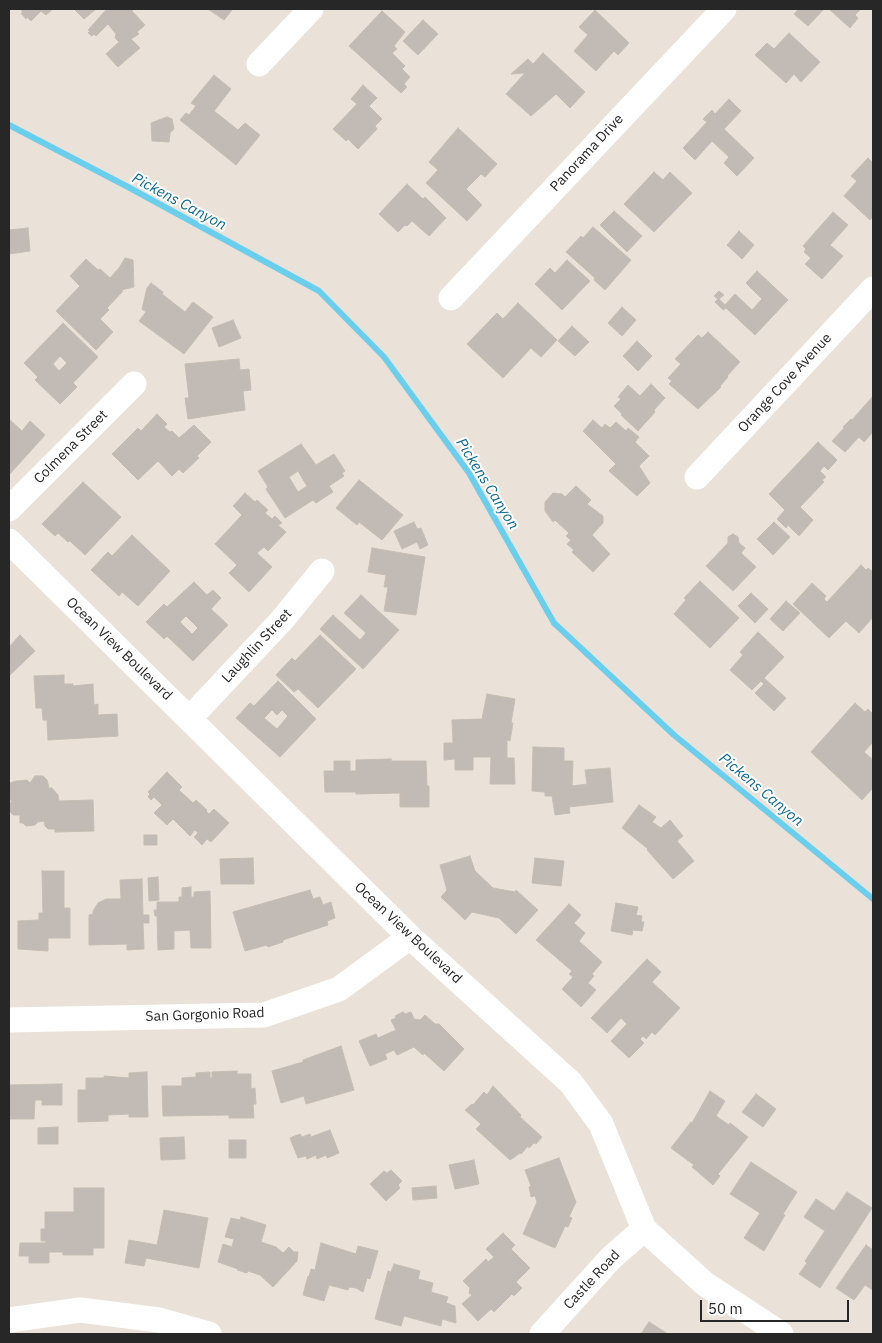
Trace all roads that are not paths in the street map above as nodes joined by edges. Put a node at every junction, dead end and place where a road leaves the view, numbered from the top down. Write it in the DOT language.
graph roads {
  1 [pos="311,9"];
  2 [pos="724,9"];
  3 [pos="259,64"];
  4 [pos="873,289"];
  5 [pos="450,298"];
  6 [pos="134,384"];
  7 [pos="697,477"];
  8 [pos="9,509"];
  9 [pos="9,542"];
  10 [pos="322,571"];
  11 [pos="189,718"];
  12 [pos="410,937"];
  13 [pos="9,1020"];
  14 [pos="644,1229"];
  15 [pos="9,1320"];
  16 [pos="209,1334"];
  17 [pos="542,1334"];
  18 [pos="781,1334"];
  1 -- 3 [label="street"];
  2 -- 5 [label="street, Panorama Drive"];
  4 -- 7 [label="street, Orange Cove Avenue"];
  6 -- 8 [label="street, Colmena Street"];
  9 -- 11 [label="street, Ocean View Boulevard"];
  10 -- 11 [label="street, Laughlin Street"];
  11 -- 12 [label="street, Ocean View Boulevard"];
  12 -- 13 [label="street, San Gorgonio Road"];
  12 -- 14 [label="street, Ocean View Boulevard"];
  14 -- 17 [label="street, Castle Road"];
  14 -- 18 [label="street, Ocean View Boulevard"];
  15 -- 16 [label="street"];
}
